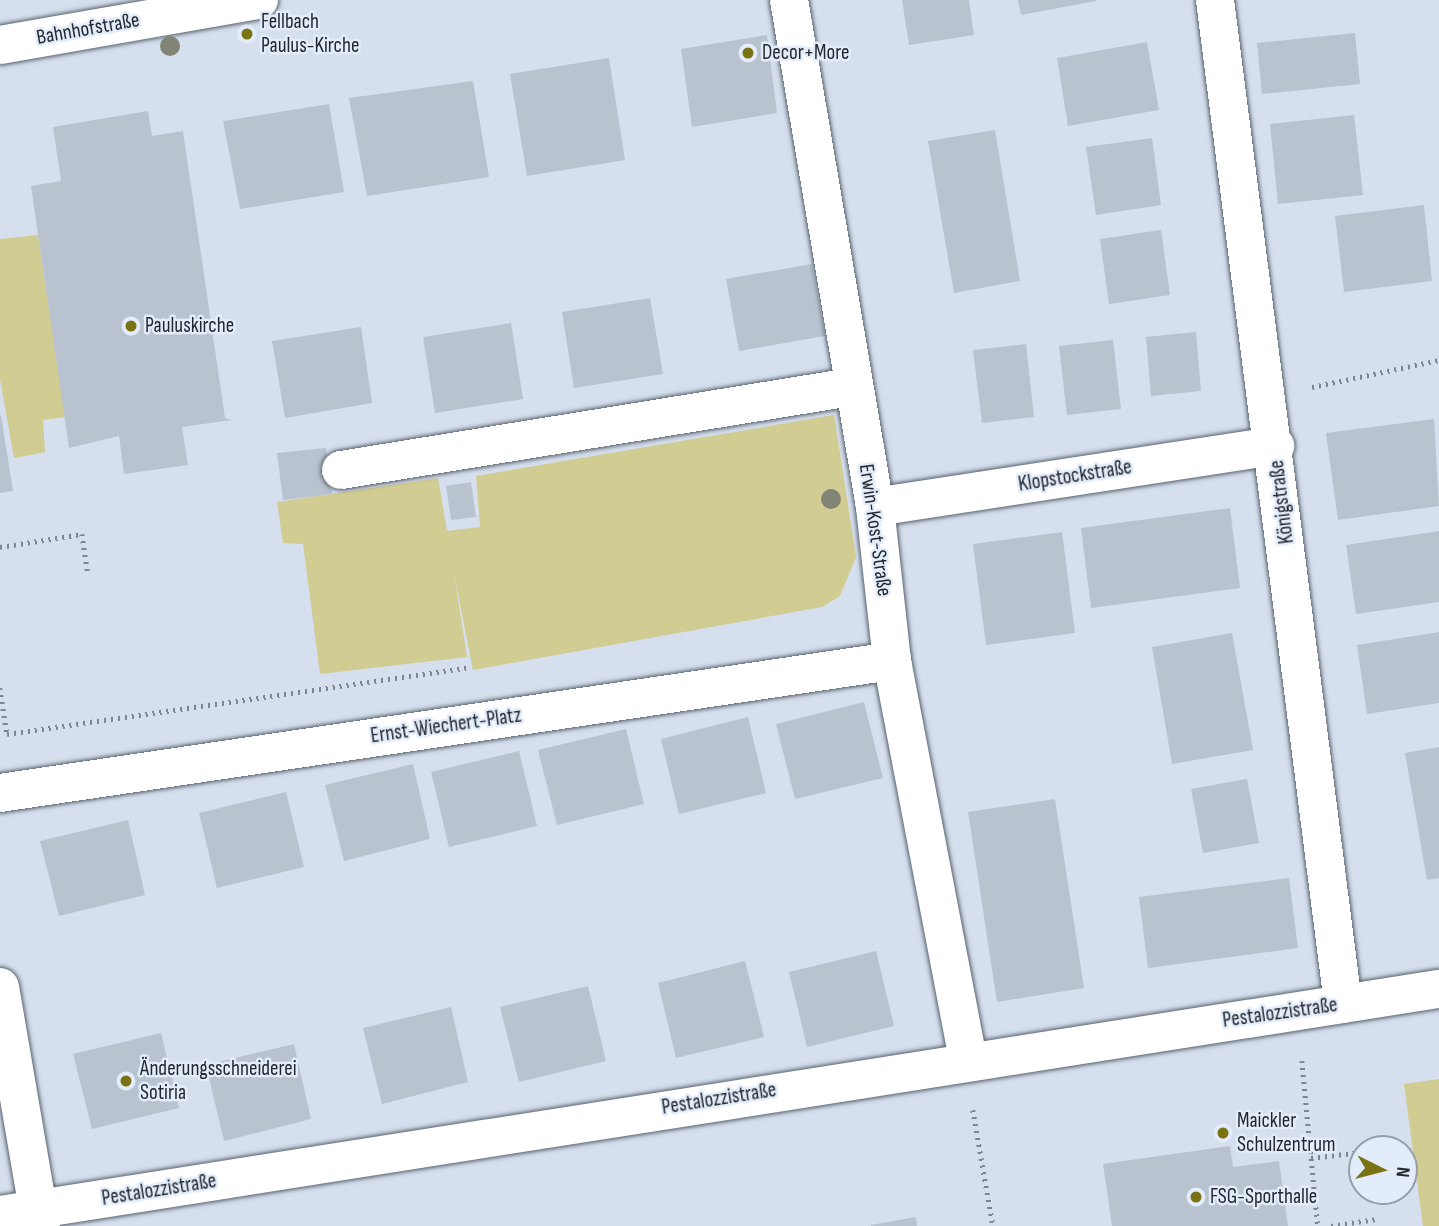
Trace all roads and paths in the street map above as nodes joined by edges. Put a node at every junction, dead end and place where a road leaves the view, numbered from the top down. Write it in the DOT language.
graph roads {
  1 [pos="259,0"];
  2 [pos="789,0"];
  3 [pos="1215,0"];
  4 [pos="0,45"];
  5 [pos="1439,360"];
  6 [pos="851,387"];
  7 [pos="1270,396"];
  8 [pos="1275,446"];
  9 [pos="341,470"];
  10 [pos="875,507"];
  11 [pos="0,547"];
  12 [pos="88,574"];
  13 [pos="892,660"];
  14 [pos="466,668"];
  15 [pos="0,688"];
  16 [pos="0,793"];
  17 [pos="0,987"];
  18 [pos="1439,989"];
  19 [pos="1343,1004"];
  20 [pos="968,1058"];
  21 [pos="1302,1061"];
  22 [pos="1348,1154"];
  23 [pos="1311,1158"];
  24 [pos="0,1214"];
  25 [pos="40,1218"];
  26 [pos="1376,1219"];
  27 [pos="993,1226"];
  28 [pos="1318,1226"];
  29 [pos="1331,1226"];
  1 -- 4 [label="street, Bahnhofstraße"];
  2 -- 6 [label="street, Erwin-Kost-Straße"];
  3 -- 7 [label="street, Königstraße"];
  5 -- 7 [label="path"];
  6 -- 9 [label="street"];
  6 -- 10 [label="street, Erwin-Kost-Straße"];
  7 -- 8 [label="street, Königstraße"];
  8 -- 10 [label="street, Klopstockstraße"];
  8 -- 19 [label="street, Königstraße"];
  10 -- 13 [label="street, Erwin-Kost-Straße"];
  11 -- 12 [label="path"];
  13 -- 16 [label="street, Ernst-Wiechert-Platz"];
  13 -- 20 [label="street, Erwin-Kost-Straße"];
  14 -- 15 [label="path"];
  17 -- 25 [label="street"];
  18 -- 19 [label="street, Pestalozzistraße"];
  19 -- 20 [label="street, Pestalozzistraße"];
  20 -- 25 [label="street, Pestalozzistraße"];
  20 -- 27 [label="path"];
  21 -- 23 [label="path"];
  22 -- 23 [label="path"];
  23 -- 28 [label="path"];
  24 -- 25 [label="street, Pestalozzistraße"];
  26 -- 29 [label="path"];
}
